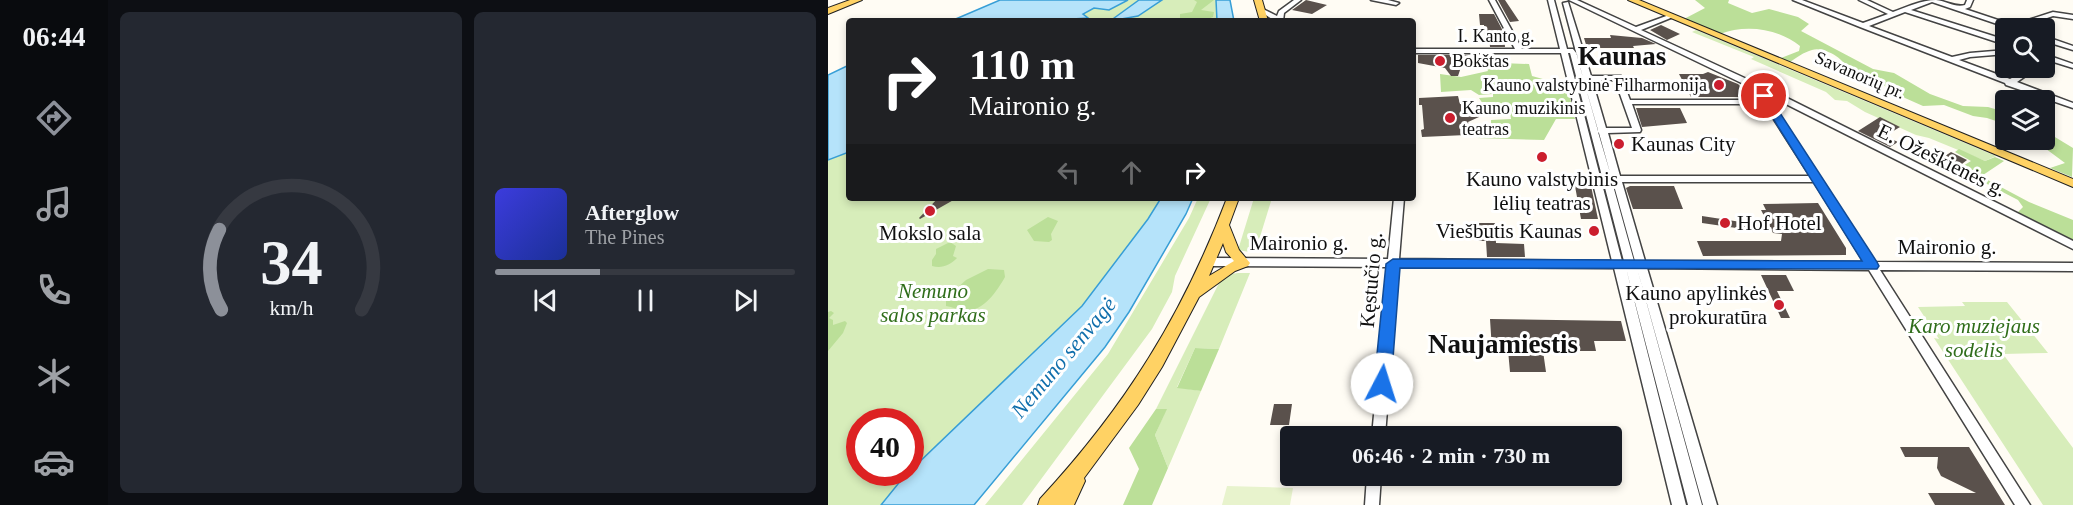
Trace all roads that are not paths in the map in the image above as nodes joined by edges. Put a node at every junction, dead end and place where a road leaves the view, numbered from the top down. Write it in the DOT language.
graph roads {
  1 [pos="858,0"];
  2 [pos="1298,0"];
  3 [pos="1374,0"];
  4 [pos="1492,0"];
  5 [pos="1632,0"];
  6 [pos="1796,0"];
  7 [pos="1862,0"];
  8 [pos="1932,0"];
  9 [pos="1970,0"];
  10 [pos="1559,2"];
  11 [pos="1396,3"];
  12 [pos="1259,5"];
  13 [pos="1903,9"];
  14 [pos="1959,9"];
  15 [pos="828,11"];
  16 [pos="1891,13"];
  17 [pos="1671,16"];
  18 [pos="2073,17"];
  19 [pos="1275,18"];
  20 [pos="1280,18"];
  21 [pos="2044,18"];
  22 [pos="1995,22"];
  23 [pos="1862,26"];
  24 [pos="1635,30"];
  25 [pos="1995,39"];
  26 [pos="2055,44"];
  27 [pos="2073,48"];
  28 [pos="1416,51"];
  29 [pos="1520,51"];
  30 [pos="1572,51"];
  31 [pos="1995,53"];
  32 [pos="1950,60"];
  33 [pos="2055,61"];
  34 [pos="2073,66"];
  35 [pos="2017,78"];
  36 [pos="1578,80"];
  37 [pos="2009,83"];
  38 [pos="1752,87"];
  39 [pos="1627,102"];
  40 [pos="1768,102"];
  41 [pos="2073,106"];
  42 [pos="1796,108"];
  43 [pos="1586,118"];
  44 [pos="1602,131"];
  45 [pos="1606,178"];
  46 [pos="1817,179"];
  47 [pos="2073,183"];
  48 [pos="1232,201"];
  49 [pos="1399,201"];
  50 [pos="1223,225"];
  51 [pos="2073,245"];
  52 [pos="1209,262"];
  53 [pos="1243,263"];
  54 [pos="1393,264"];
  55 [pos="1630,265"];
  56 [pos="1872,266"];
  57 [pos="2073,267"];
  58 [pos="1192,296"];
  59 [pos="1647,402"];
  60 [pos="1679,402"];
  61 [pos="1379,426"];
  62 [pos="1082,468"];
  63 [pos="1373,486"];
  64 [pos="1047,505"];
  65 [pos="1064,505"];
  66 [pos="1372,505"];
  67 [pos="1679,505"];
  68 [pos="1695,505"];
  69 [pos="1710,505"];
  70 [pos="2023,505"];
  1 -- 15 [label="main road"];
  2 -- 20 [label="street"];
  3 -- 11 [label="street"];
  4 -- 29 [label="street"];
  5 -- 17 [label="main road, Savanorių pr."];
  6 -- 23 [label="street"];
  7 -- 16 [label="street"];
  8 -- 13 [label="street"];
  8 -- 14 [label="street"];
  9 -- 14 [label="street"];
  10 -- 24 [label="street, E. Ožeškienės g."];
  10 -- 30 [label="street"];
  12 -- 19 [label="street"];
  13 -- 16 [label="street"];
  13 -- 25 [label="street"];
  14 -- 22 [label="street"];
  16 -- 23 [label="street"];
  17 -- 24 [label="street"];
  17 -- 47 [label="main road, Savanorių pr."];
  18 -- 21 [label="street"];
  23 -- 32 [label="street"];
  24 -- 38 [label="street, E. Ožeškienės g."];
  26 -- 27 [label="street"];
  28 -- 29 [label="street, I. Kanto g."];
  29 -- 30 [label="street, I. Kanto g."];
  30 -- 36 [label="street"];
  31 -- 32 [label="street"];
  32 -- 37 [label="street"];
  33 -- 34 [label="street"];
  35 -- 37 [label="street"];
  36 -- 39 [label="street"];
  36 -- 43 [label="street"];
  36 -- 43 [label="street"];
  37 -- 41 [label="street"];
  38 -- 40 [label="street"];
  38 -- 42 [label="street, E. Ožeškienės g."];
  39 -- 40 [label="street, E. Ožeškienės g."];
  39 -- 44 [label="street"];
  40 -- 42 [label="street, E. Ožeškienės g."];
  40 -- 46 [label="street"];
  42 -- 51 [label="street, E. Ožeškienės g."];
  43 -- 44 [label="street"];
  43 -- 45 [label="street"];
  44 -- 45 [label="street"];
  45 -- 46 [label="street"];
  45 -- 55 [label="street"];
  45 -- 55 [label="street"];
  46 -- 56 [label="street"];
  48 -- 50 [label="main road"];
  49 -- 54 [label="street, Kęstučio g."];
  50 -- 52 [label="main road"];
  50 -- 53 [label="main road"];
  52 -- 53 [label="street, Maironio g."];
  52 -- 58 [label="main road"];
  53 -- 54 [label="street, Maironio g."];
  53 -- 58 [label="main road"];
  54 -- 55 [label="street, Maironio g."];
  54 -- 61 [label="street, Kęstučio g."];
  55 -- 56 [label="street, Maironio g."];
  55 -- 59 [label="street"];
  55 -- 60 [label="street"];
  56 -- 57 [label="street, Maironio g."];
  56 -- 70 [label="street"];
  58 -- 62 [label="main road"];
  59 -- 60 [label="street"];
  59 -- 67 [label="street"];
  60 -- 68 [label="street"];
  60 -- 69 [label="street"];
  62 -- 64 [label="main road"];
  62 -- 65 [label="main road"];
  63 -- 66 [label="street"];
}
